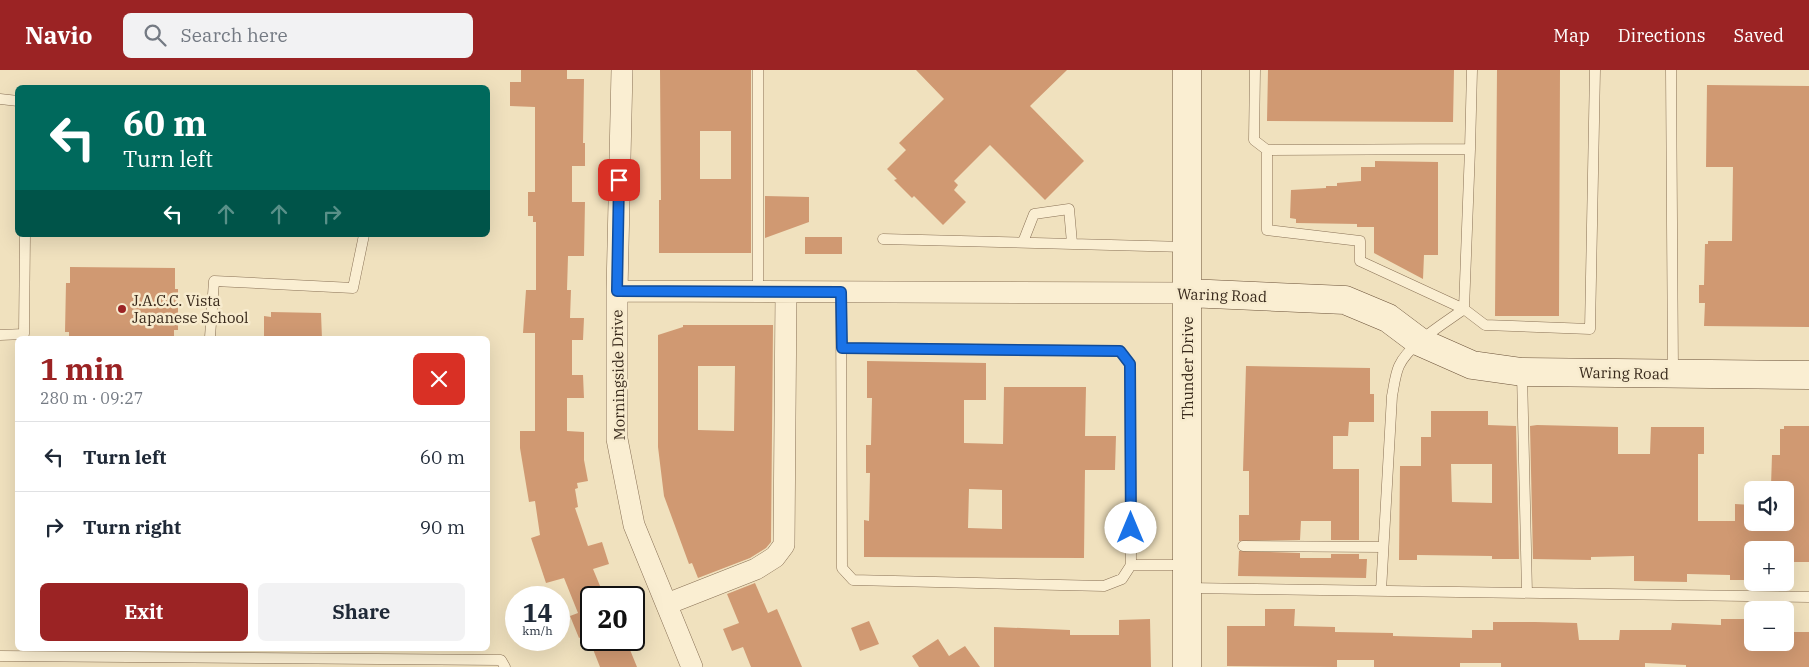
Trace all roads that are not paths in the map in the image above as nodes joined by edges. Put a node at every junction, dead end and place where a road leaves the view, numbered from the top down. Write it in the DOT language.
graph roads {
  1 [pos="622,70"];
  2 [pos="758,70"];
  3 [pos="1187,70"];
  4 [pos="1255,70"];
  5 [pos="1472,70"];
  6 [pos="1595,70"];
  7 [pos="1671,70"];
  8 [pos="0,99"];
  9 [pos="15,101"];
  10 [pos="1470,149"];
  11 [pos="1267,150"];
  12 [pos="25,237"];
  13 [pos="364,237"];
  14 [pos="883,239"];
  15 [pos="1023,242"];
  16 [pos="1072,244"];
  17 [pos="1187,246"];
  18 [pos="617,291"];
  19 [pos="758,292"];
  20 [pos="786,292"];
  21 [pos="841,292"];
  22 [pos="1187,293"];
  23 [pos="1464,309"];
  24 [pos="0,334"];
  25 [pos="210,336"];
  26 [pos="1420,342"];
  27 [pos="842,348"];
  28 [pos="1522,372"];
  29 [pos="1673,374"];
  30 [pos="1809,375"];
  31 [pos="1242,546"];
  32 [pos="1383,547"];
  33 [pos="1131,565"];
  34 [pos="1187,577"];
  35 [pos="1381,591"];
  36 [pos="1527,593"];
  37 [pos="1809,597"];
  38 [pos="667,604"];
  39 [pos="0,656"];
  40 [pos="505,667"];
  41 [pos="692,667"];
  42 [pos="1187,667"];
  1 -- 18 [label="street, Morningside Drive"];
  2 -- 19 [label="lane"];
  3 -- 17 [label="street, Thunder Drive"];
  4 -- 11 [label="lane"];
  5 -- 10 [label="lane"];
  6 -- 23 [label="lane"];
  7 -- 29 [label="lane"];
  8 -- 9 [label="lane"];
  10 -- 11 [label="lane"];
  10 -- 23 [label="lane"];
  11 -- 23 [label="lane"];
  12 -- 24 [label="lane"];
  13 -- 25 [label="lane"];
  14 -- 15 [label="lane"];
  15 -- 16 [label="lane"];
  15 -- 16 [label="lane"];
  16 -- 17 [label="lane"];
  17 -- 22 [label="street, Thunder Drive"];
  18 -- 19 [label="street, Waring Road"];
  18 -- 38 [label="street, Morningside Drive"];
  19 -- 20 [label="street, Waring Road"];
  20 -- 21 [label="street, Waring Road"];
  20 -- 38 [label="street"];
  21 -- 22 [label="street, Waring Road"];
  21 -- 27 [label="lane"];
  22 -- 26 [label="street, Waring Road"];
  22 -- 34 [label="street, Thunder Drive"];
  23 -- 26 [label="lane"];
  26 -- 28 [label="street, Waring Road"];
  26 -- 32 [label="lane"];
  27 -- 33 [label="lane"];
  27 -- 33 [label="lane"];
  28 -- 29 [label="street, Waring Road"];
  28 -- 36 [label="lane"];
  29 -- 30 [label="street, Waring Road"];
  31 -- 32 [label="lane"];
  32 -- 35 [label="lane"];
  33 -- 34 [label="lane"];
  34 -- 35 [label="lane"];
  34 -- 42 [label="street, Thunder Drive"];
  35 -- 36 [label="lane"];
  36 -- 37 [label="lane"];
  38 -- 41 [label="street, Morningside Drive"];
  39 -- 40 [label="lane"];
}
